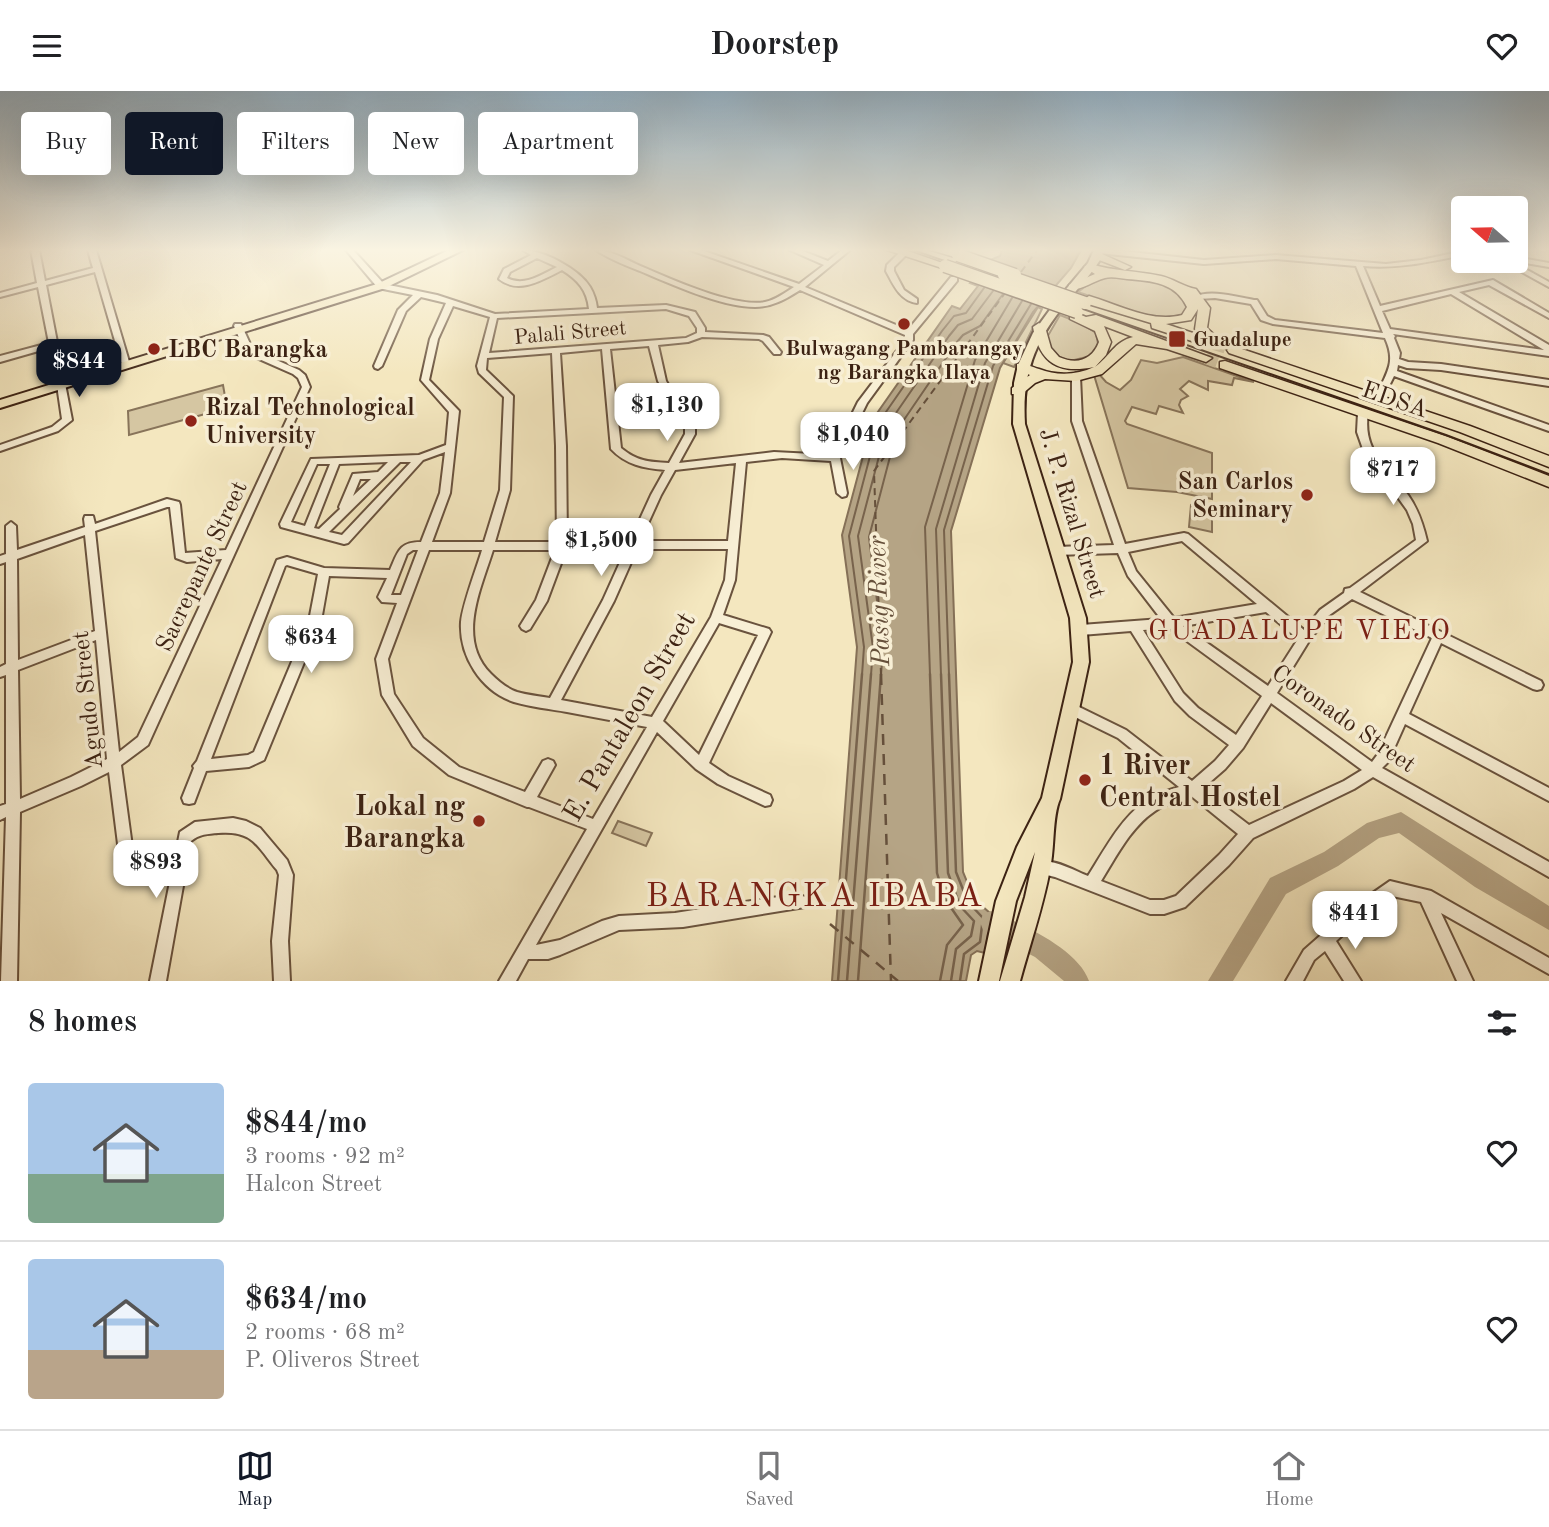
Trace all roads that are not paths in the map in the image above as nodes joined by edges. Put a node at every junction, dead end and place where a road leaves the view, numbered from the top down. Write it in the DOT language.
graph roads {
  1 [pos="42,292"];
  2 [pos="104,292"];
  3 [pos="354,292"];
  4 [pos="409,292"];
  5 [pos="589,292"];
  6 [pos="706,292"];
  7 [pos="788,292"];
  8 [pos="810,292"];
  9 [pos="902,292"];
  10 [pos="944,292"];
  11 [pos="1036,292"];
  12 [pos="1036,292"];
  13 [pos="1069,292"];
  14 [pos="1181,292"];
  15 [pos="1190,292"];
  16 [pos="1371,292"];
  17 [pos="1450,292"];
  18 [pos="1453,292"];
  19 [pos="1507,292"];
  20 [pos="419,294"];
  21 [pos="1198,297"];
  22 [pos="914,300"];
  23 [pos="451,302"];
  24 [pos="1080,307"];
  25 [pos="1379,309"];
  26 [pos="593,310"];
  27 [pos="494,316"];
  28 [pos="1549,316"];
  29 [pos="239,327"];
  30 [pos="1039,327"];
  31 [pos="701,334"];
  32 [pos="909,334"];
  33 [pos="1390,334"];
  34 [pos="653,343"];
  35 [pos="53,344"];
  36 [pos="1166,345"];
  37 [pos="606,346"];
  38 [pos="1233,350"];
  39 [pos="556,351"];
  40 [pos="1549,351"];
  41 [pos="777,352"];
  42 [pos="484,356"];
  43 [pos="1206,358"];
  44 [pos="0,359"];
  45 [pos="1395,361"];
  46 [pos="125,363"];
  47 [pos="1090,364"];
  48 [pos="1225,365"];
  49 [pos="378,366"];
  50 [pos="1023,367"];
  51 [pos="1426,367"];
  52 [pos="1392,372"];
  53 [pos="1041,376"];
  54 [pos="1076,376"];
  55 [pos="1423,382"];
  56 [pos="61,383"];
  57 [pos="1549,383"];
  58 [pos="1017,391"];
  59 [pos="1353,391"];
  60 [pos="0,402"];
  61 [pos="1363,413"];
  62 [pos="1549,428"];
  63 [pos="450,447"];
  64 [pos="0,448"];
  65 [pos="420,457"];
  66 [pos="398,458"];
  67 [pos="835,458"];
  68 [pos="336,460"];
  69 [pos="741,460"];
  70 [pos="1549,462"];
  71 [pos="671,466"];
  72 [pos="381,475"];
  73 [pos="1549,482"];
  74 [pos="842,493"];
  75 [pos="342,513"];
  76 [pos="89,524"];
  77 [pos="11,526"];
  78 [pos="308,531"];
  79 [pos="321,534"];
  80 [pos="488,545"];
  81 [pos="562,545"];
  82 [pos="633,545"];
  83 [pos="734,545"];
  84 [pos="425,546"];
  85 [pos="1121,549"];
  86 [pos="1056,551"];
  87 [pos="228,554"];
  88 [pos="6,558"];
  89 [pos="324,572"];
  90 [pos="393,574"];
  91 [pos="1349,592"];
  92 [pos="404,599"];
  93 [pos="1267,607"];
  94 [pos="716,618"];
  95 [pos="1171,623"];
  96 [pos="526,626"];
  97 [pos="1135,627"];
  98 [pos="1080,630"];
  99 [pos="102,633"];
  100 [pos="1438,636"];
  101 [pos="1305,638"];
  102 [pos="6,669"];
  103 [pos="1537,685"];
  104 [pos="1270,695"];
  105 [pos="553,704"];
  106 [pos="1071,709"];
  107 [pos="1401,716"];
  108 [pos="656,723"];
  109 [pos="1238,744"];
  110 [pos="114,763"];
  111 [pos="548,765"];
  112 [pos="701,765"];
  113 [pos="200,766"];
  114 [pos="1373,770"];
  115 [pos="1193,788"];
  116 [pos="1549,795"];
  117 [pos="189,798"];
  118 [pos="765,800"];
  119 [pos="527,801"];
  120 [pos="7,810"];
  121 [pos="1046,812"];
  122 [pos="595,826"];
  123 [pos="1248,833"];
  124 [pos="1549,870"];
  125 [pos="1038,875"];
  126 [pos="129,876"];
  127 [pos="1090,885"];
  128 [pos="1426,896"];
  129 [pos="800,902"];
  130 [pos="1327,941"];
  131 [pos="524,951"];
  132 [pos="1549,966"];
  133 [pos="9,981"];
  134 [pos="158,981"];
  135 [pos="282,981"];
  136 [pos="507,981"];
  137 [pos="989,981"];
  138 [pos="1010,981"];
  139 [pos="1294,981"];
  140 [pos="1353,981"];
  141 [pos="1465,981"];
  1 -- 35 [label="street"];
  2 -- 46 [label="street"];
  3 -- 29 [label="main road"];
  4 -- 20 [label="street"];
  5 -- 26 [label="street"];
  6 -- 7 [label="street"];
  8 -- 32 [label="street"];
  9 -- 22 [label="street"];
  10 -- 32 [label="street"];
  11 -- 24 [label="highway, bridge"];
  12 -- 24 [label="highway, bridge"];
  13 -- 30 [label="main road, J. P. Rizal Street"];
  14 -- 24 [label="highway"];
  15 -- 21 [label="highway"];
  16 -- 25 [label="street"];
  17 -- 25 [label="street"];
  18 -- 40 [label="street"];
  19 -- 28 [label="street"];
  20 -- 23 [label="street"];
  20 -- 49 [label="street"];
  21 -- 24 [label="highway"];
  21 -- 33 [label="street"];
  23 -- 27 [label="street"];
  23 -- 63 [label="street"];
  24 -- 36 [label="highway"];
  24 -- 47 [label="highway"];
  25 -- 33 [label="street"];
  26 -- 27 [label="street"];
  26 -- 31 [label="street"];
  27 -- 42 [label="street"];
  29 -- 46 [label="main road"];
  29 -- 87 [label="street, Sacrepante Street"];
  30 -- 47 [label="highway"];
  30 -- 50 [label="main road, J. P. Rizal Street"];
  31 -- 34 [label="street, Palali Street"];
  31 -- 41 [label="street, Palali Street"];
  32 -- 67 [label="street"];
  33 -- 40 [label="street"];
  33 -- 45 [label="street"];
  34 -- 37 [label="street, Palali Street"];
  34 -- 71 [label="street"];
  35 -- 44 [label="street"];
  35 -- 56 [label="street"];
  36 -- 43 [label="highway"];
  36 -- 54 [label="highway"];
  37 -- 39 [label="street, Palali Street"];
  37 -- 71 [label="street"];
  38 -- 59 [label="highway, EDSA"];
  39 -- 42 [label="street, Palali Street"];
  39 -- 81 [label="street"];
  42 -- 80 [label="street"];
  45 -- 51 [label="street"];
  45 -- 52 [label="street"];
  46 -- 56 [label="main road"];
  47 -- 50 [label="highway"];
  48 -- 61 [label="highway, EDSA"];
  50 -- 53 [label="highway"];
  50 -- 58 [label="main road, J. P. Rizal Street"];
  51 -- 55 [label="street"];
  51 -- 57 [label="street"];
  52 -- 55 [label="street"];
  52 -- 59 [label="street"];
  53 -- 54 [label="highway"];
  53 -- 58 [label="highway"];
  54 -- 85 [label="street, Coronado Street"];
  55 -- 62 [label="street"];
  56 -- 60 [label="main road"];
  56 -- 64 [label="street"];
  58 -- 86 [label="main road, J. P. Rizal Street"];
  59 -- 70 [label="highway, EDSA"];
  61 -- 73 [label="highway, EDSA"];
  61 -- 91 [label="street"];
  63 -- 65 [label="street"];
  63 -- 84 [label="street"];
  65 -- 66 [label="street"];
  65 -- 79 [label="street"];
  66 -- 68 [label="street"];
  66 -- 72 [label="street"];
  67 -- 69 [label="street"];
  67 -- 74 [label="street"];
  68 -- 78 [label="street"];
  68 -- 78 [label="street"];
  69 -- 71 [label="street"];
  69 -- 83 [label="street, E. Pantaleon Street"];
  71 -- 82 [label="street"];
  72 -- 75 [label="street"];
  72 -- 75 [label="street"];
  75 -- 79 [label="street"];
  76 -- 87 [label="street"];
  76 -- 88 [label="street"];
  76 -- 99 [label="street, Agudo Street"];
  77 -- 88 [label="street"];
  78 -- 79 [label="street"];
  80 -- 81 [label="street"];
  80 -- 84 [label="street"];
  80 -- 105 [label="street"];
  81 -- 82 [label="street"];
  81 -- 96 [label="street"];
  82 -- 83 [label="street"];
  82 -- 105 [label="street"];
  83 -- 94 [label="street, E. Pantaleon Street"];
  84 -- 90 [label="street"];
  84 -- 92 [label="street"];
  85 -- 86 [label="street"];
  85 -- 93 [label="street"];
  85 -- 95 [label="street, Coronado Street"];
  86 -- 98 [label="main road, J. P. Rizal Street"];
  87 -- 110 [label="street, Sacrepante Street"];
  88 -- 102 [label="street"];
  89 -- 90 [label="street"];
  89 -- 113 [label="street"];
  89 -- 113 [label="street"];
  90 -- 92 [label="street"];
  91 -- 100 [label="street"];
  91 -- 101 [label="street"];
  92 -- 119 [label="street"];
  93 -- 95 [label="street"];
  93 -- 101 [label="street"];
  94 -- 108 [label="street, E. Pantaleon Street"];
  94 -- 112 [label="street"];
  95 -- 97 [label="street"];
  95 -- 104 [label="street, Coronado Street"];
  97 -- 98 [label="street"];
  97 -- 109 [label="street"];
  98 -- 106 [label="main road, J. P. Rizal Street"];
  99 -- 102 [label="street"];
  99 -- 110 [label="street, Agudo Street"];
  100 -- 103 [label="street"];
  100 -- 107 [label="street"];
  101 -- 104 [label="street"];
  102 -- 120 [label="street"];
  104 -- 109 [label="street"];
  104 -- 114 [label="street, Coronado Street"];
  105 -- 108 [label="street"];
  106 -- 115 [label="street"];
  106 -- 121 [label="main road, J. P. Rizal Street"];
  107 -- 114 [label="street"];
  107 -- 116 [label="street"];
  108 -- 112 [label="street"];
  108 -- 122 [label="street, E. Pantaleon Street"];
  109 -- 115 [label="street"];
  110 -- 120 [label="street, Sacrepante Street"];
  110 -- 126 [label="street, Agudo Street"];
  111 -- 119 [label="street"];
  112 -- 118 [label="street"];
  113 -- 117 [label="street"];
  114 -- 123 [label="street"];
  114 -- 124 [label="street, Coronado Street"];
  115 -- 123 [label="street"];
  115 -- 127 [label="street"];
  119 -- 122 [label="street"];
  120 -- 133 [label="street"];
  121 -- 125 [label="main road, J. P. Rizal Street"];
  121 -- 137 [label="main road, J. P. Rizal Street"];
  122 -- 131 [label="street, E. Pantaleon Street"];
  123 -- 127 [label="street"];
  125 -- 127 [label="street"];
  125 -- 138 [label="main road, J. P. Rizal Street"];
  128 -- 130 [label="street"];
  128 -- 132 [label="street"];
  128 -- 141 [label="street"];
  129 -- 131 [label="street"];
  130 -- 139 [label="street"];
  130 -- 140 [label="street"];
  131 -- 136 [label="street, E. Pantaleon Street"];
  134 -- 135 [label="street"];
}
